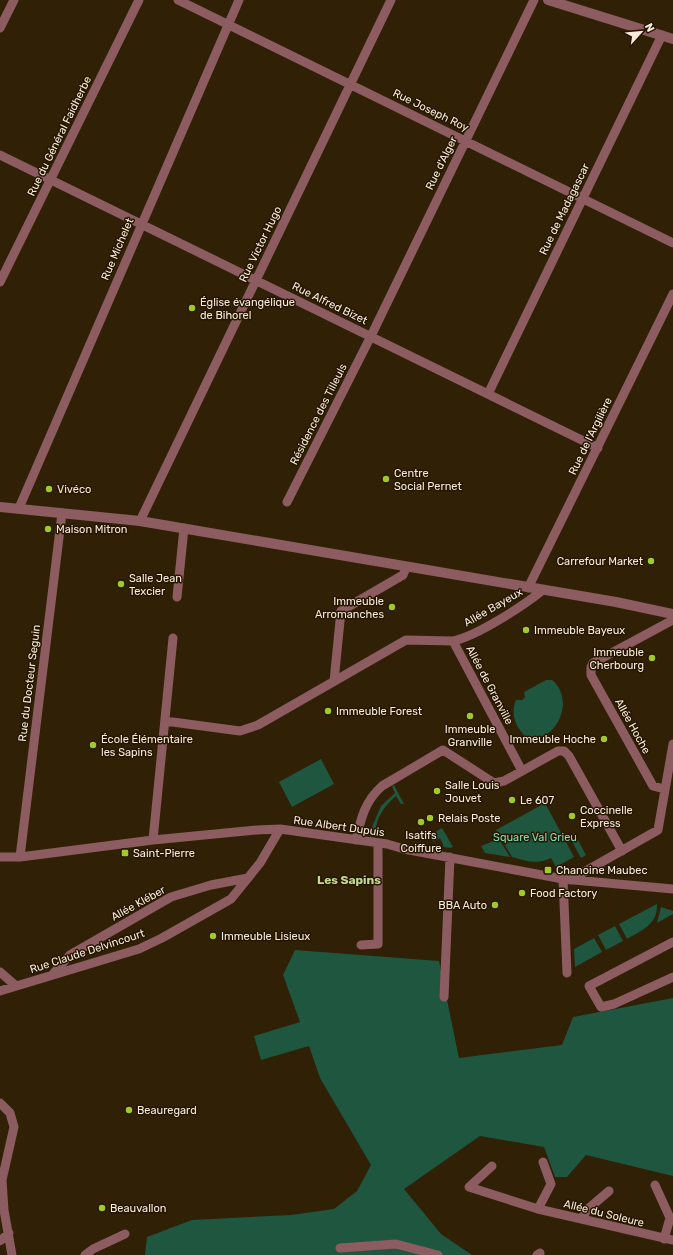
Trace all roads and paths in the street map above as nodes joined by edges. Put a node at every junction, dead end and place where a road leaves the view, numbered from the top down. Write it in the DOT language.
graph roads {
  1 [pos="14,0"];
  2 [pos="139,0"];
  3 [pos="178,0"];
  4 [pos="239,0"];
  5 [pos="391,0"];
  6 [pos="534,0"];
  7 [pos="548,0"];
  8 [pos="228,25"];
  9 [pos="0,28"];
  10 [pos="662,35"];
  11 [pos="673,39"];
  12 [pos="352,85"];
  13 [pos="466,140"];
  14 [pos="0,155"];
  15 [pos="51,180"];
  16 [pos="584,198"];
  17 [pos="141,223"];
  18 [pos="673,243"];
  19 [pos="256,280"];
  20 [pos="0,282"];
  21 [pos="673,294"];
  22 [pos="371,336"];
  23 [pos="488,394"];
  24 [pos="598,448"];
  25 [pos="287,502"];
  26 [pos="0,507"];
  27 [pos="19,508"];
  28 [pos="62,513"];
  29 [pos="140,521"];
  30 [pos="184,528"];
  31 [pos="406,568"];
  32 [pos="528,588"];
  33 [pos="543,590"];
  34 [pos="177,597"];
  35 [pos="673,615"];
  36 [pos="173,638"];
  37 [pos="453,641"];
  38 [pos="334,681"];
  39 [pos="165,721"];
  40 [pos="673,744"];
  41 [pos="522,771"];
  42 [pos="664,789"];
  43 [pos="280,829"];
  44 [pos="153,840"];
  45 [pos="356,840"];
  46 [pos="378,843"];
  47 [pos="622,851"];
  48 [pos="0,857"];
  49 [pos="20,857"];
  50 [pos="450,858"];
  51 [pos="248,878"];
  52 [pos="567,879"];
  53 [pos="673,889"];
  54 [pos="673,942"];
  55 [pos="361,945"];
  56 [pos="0,972"];
  57 [pos="567,973"];
  58 [pos="52,975"];
  59 [pos="673,977"];
  60 [pos="16,986"];
  61 [pos="0,991"];
  62 [pos="444,997"];
  63 [pos="0,1103"];
  64 [pos="543,1162"];
  65 [pos="492,1166"];
  66 [pos="655,1184"];
  67 [pos="609,1191"];
  68 [pos="538,1209"];
  69 [pos="582,1220"];
  70 [pos="9,1233"];
  71 [pos="125,1234"];
  72 [pos="669,1239"];
  73 [pos="0,1241"];
  74 [pos="340,1248"];
  75 [pos="12,1255"];
  76 [pos="85,1255"];
  77 [pos="438,1255"];
  1 -- 9 [label="street"];
  2 -- 15 [label="street, Rue du Général Faidherbe"];
  3 -- 8 [label="street, Rue Joseph Roy"];
  4 -- 8 [label="street, Rue Michelet"];
  5 -- 12 [label="street, Rue Victor Hugo"];
  6 -- 13 [label="street, Rue d'Alger"];
  7 -- 10 [label="street"];
  8 -- 12 [label="street, Rue Joseph Roy"];
  8 -- 17 [label="street, Rue Michelet"];
  10 -- 11 [label="street"];
  10 -- 16 [label="street, Rue de Madagascar"];
  12 -- 13 [label="street, Rue Joseph Roy"];
  12 -- 19 [label="street, Rue Victor Hugo"];
  13 -- 16 [label="street, Rue Joseph Roy"];
  13 -- 22 [label="street, Rue d'Alger"];
  14 -- 15 [label="street, Rue Alfred Bizet"];
  15 -- 17 [label="street, Rue Alfred Bizet"];
  15 -- 20 [label="street, Rue du Général Faidherbe"];
  16 -- 18 [label="street, Rue Joseph Roy"];
  16 -- 23 [label="street, Rue de Madagascar"];
  17 -- 19 [label="street, Rue Alfred Bizet"];
  17 -- 27 [label="street, Rue Michelet"];
  19 -- 22 [label="street, Rue Alfred Bizet"];
  19 -- 29 [label="street, Rue Victor Hugo"];
  21 -- 24 [label="street, Rue de l'Argilière"];
  22 -- 23 [label="street, Rue Alfred Bizet"];
  22 -- 25 [label="street, Résidence des Tilleuls"];
  23 -- 24 [label="street, Rue Alfred Bizet"];
  24 -- 32 [label="street, Rue de l'Argilière"];
  26 -- 27 [label="street"];
  27 -- 28 [label="street"];
  28 -- 29 [label="street"];
  28 -- 49 [label="street, Rue du Docteur Seguin"];
  29 -- 30 [label="street"];
  30 -- 31 [label="street"];
  30 -- 34 [label="street"];
  31 -- 32 [label="street"];
  31 -- 38 [label="street"];
  32 -- 33 [label="street"];
  33 -- 35 [label="street"];
  33 -- 37 [label="street, Allée Bayeux"];
  35 -- 42 [label="street, Allée Hoche"];
  36 -- 39 [label="street"];
  37 -- 38 [label="street, Allée de Granville"];
  37 -- 41 [label="street, Allée de Granville"];
  38 -- 39 [label="street, Allée de Granville"];
  39 -- 44 [label="street"];
  40 -- 42 [label="street"];
  41 -- 45 [label="street"];
  41 -- 47 [label="street"];
  42 -- 47 [label="street"];
  43 -- 44 [label="street, Rue Albert Dupuis"];
  43 -- 45 [label="street, Rue Albert Dupuis"];
  43 -- 51 [label="street, Rue Claude Delvincourt"];
  44 -- 49 [label="street, Rue Albert Dupuis"];
  45 -- 46 [label="street, Rue Albert Dupuis"];
  46 -- 50 [label="street, Rue Albert Dupuis"];
  46 -- 55 [label="street"];
  47 -- 52 [label="street"];
  48 -- 49 [label="street, Rue Albert Dupuis"];
  50 -- 52 [label="street, Rue Albert Dupuis"];
  50 -- 62 [label="street"];
  51 -- 58 [label="street, Rue Claude Delvincourt"];
  51 -- 58 [label="street, Allée Kléber"];
  52 -- 53 [label="street, Rue Albert Dupuis"];
  52 -- 57 [label="street"];
  54 -- 59 [label="street"];
  56 -- 60 [label="street"];
  58 -- 60 [label="street, Rue Claude Delvincourt"];
  60 -- 61 [label="street, Rue Claude Delvincourt"];
  63 -- 70 [label="street"];
  64 -- 68 [label="street"];
  65 -- 68 [label="street, Allée du Soleure"];
  66 -- 72 [label="street, Allée du Soleure"];
  67 -- 69 [label="street"];
  68 -- 69 [label="street, Allée du Soleure"];
  69 -- 72 [label="street, Allée du Soleure"];
  70 -- 73 [label="street"];
  70 -- 75 [label="street"];
  71 -- 76 [label="street"];
  74 -- 77 [label="street"];
}
